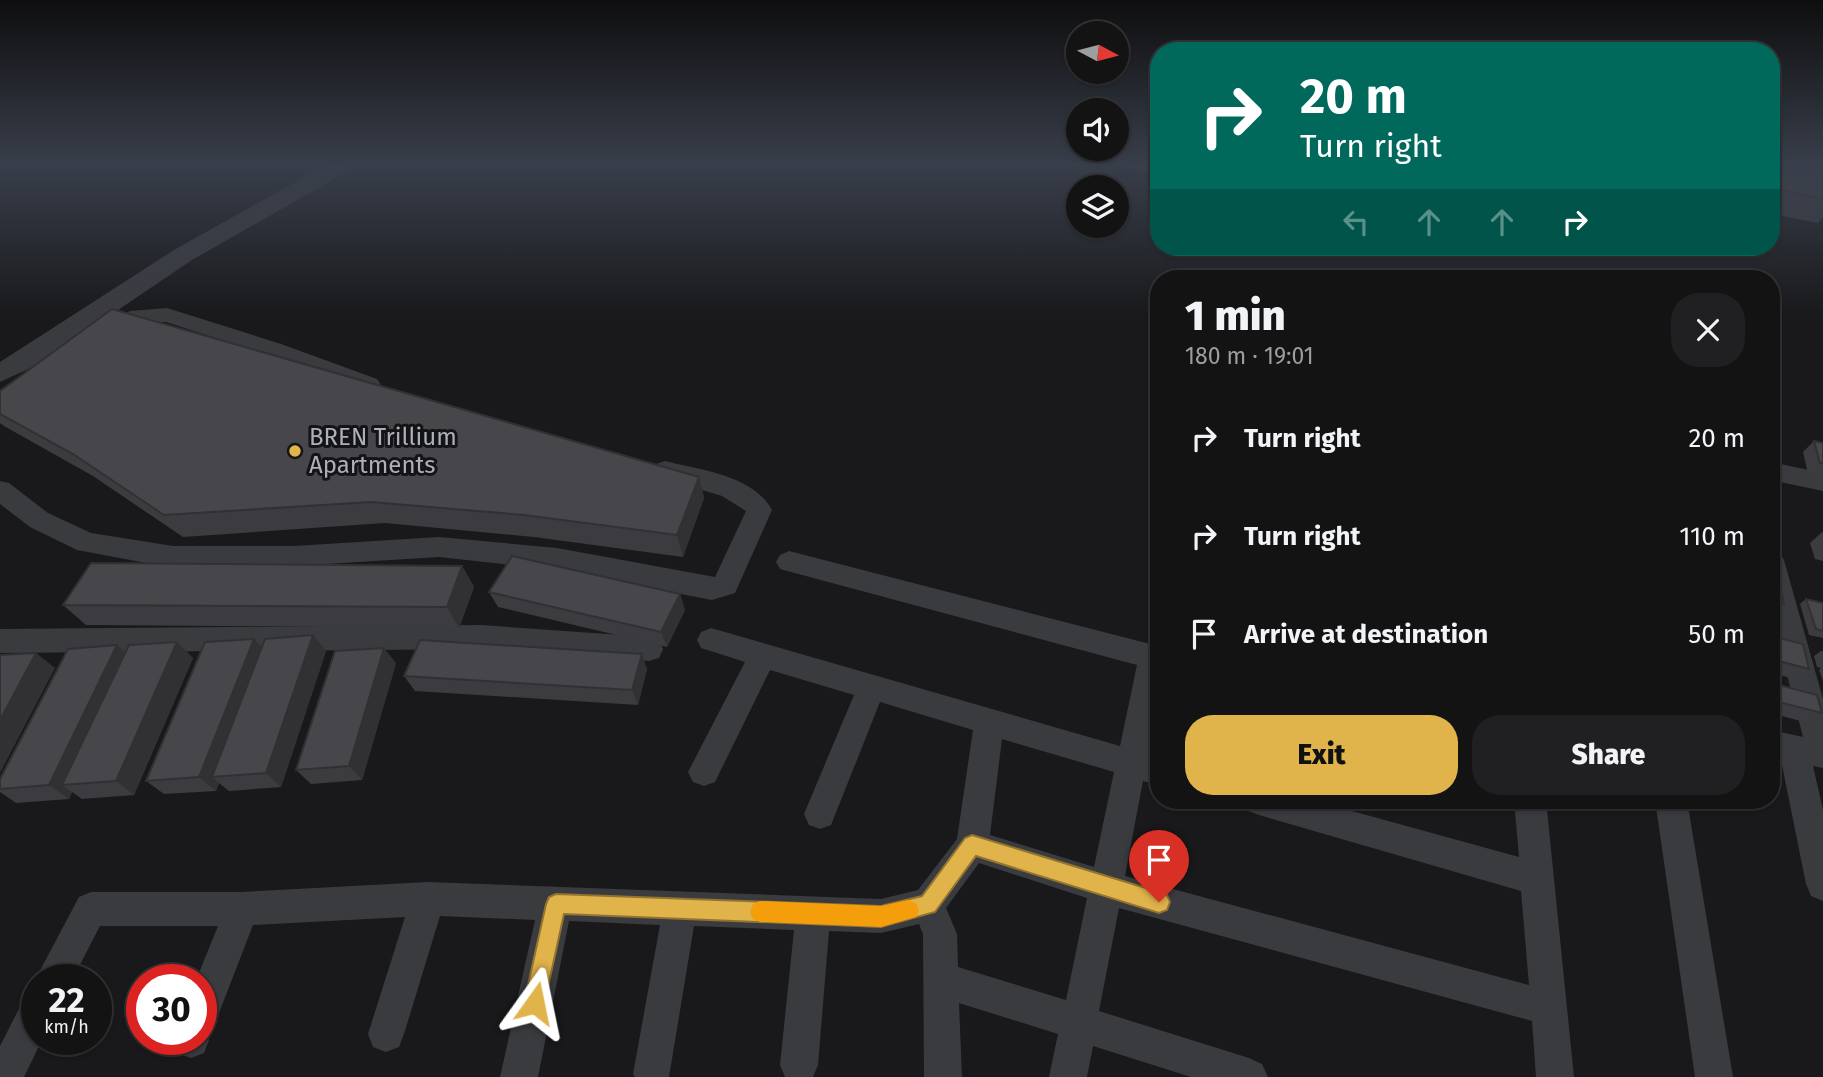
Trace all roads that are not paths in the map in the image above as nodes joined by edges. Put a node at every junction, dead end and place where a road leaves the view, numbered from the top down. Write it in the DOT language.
graph roads {
  1 [pos="251,216"];
  2 [pos="130,307"];
  3 [pos="0,373"];
  4 [pos="34,380"];
  5 [pos="386,391"];
  6 [pos="643,464"];
  7 [pos="1780,473"];
  8 [pos="1823,482"];
  9 [pos="0,491"];
  10 [pos="789,562"];
  11 [pos="1780,614"];
  12 [pos="711,640"];
  13 [pos="0,641"];
  14 [pos="649,649"];
  15 [pos="763,655"];
  16 [pos="1150,655"];
  17 [pos="872,687"];
  18 [pos="989,722"];
  19 [pos="1150,723"];
  20 [pos="1803,751"];
  21 [pos="1146,767"];
  22 [pos="704,772"];
  23 [pos="1291,809"];
  24 [pos="1531,809"];
  25 [pos="1672,809"];
  26 [pos="820,814"];
  27 [pos="972,845"];
  28 [pos="1537,879"];
  29 [pos="1823,884"];
  30 [pos="1108,888"];
  31 [pos="428,899"];
  32 [pos="556,904"];
  33 [pos="928,905"];
  34 [pos="680,908"];
  35 [pos="242,909"];
  36 [pos="813,914"];
  37 [pos="62,964"];
  38 [pos="217,972"];
  39 [pos="941,979"];
  40 [pos="1549,1008"];
  41 [pos="1080,1022"];
  42 [pos="386,1034"];
  43 [pos="21,1044"];
  44 [pos="799,1066"];
  45 [pos="652,1074"];
  46 [pos="4,1077"];
  47 [pos="519,1077"];
  48 [pos="943,1077"];
  49 [pos="1068,1077"];
  50 [pos="1250,1077"];
  51 [pos="1555,1077"];
  52 [pos="1713,1077"];
  1 -- 2 [label="street"];
  2 -- 3 [label="street"];
  2 -- 4 [label="street"];
  2 -- 5 [label="street"];
  6 -- 9 [label="street"];
  7 -- 8 [label="street"];
  10 -- 16 [label="street"];
  11 -- 20 [label="street"];
  12 -- 15 [label="street"];
  13 -- 14 [label="street"];
  15 -- 17 [label="street"];
  15 -- 22 [label="street"];
  17 -- 18 [label="street"];
  17 -- 26 [label="street"];
  18 -- 21 [label="street"];
  18 -- 27 [label="street"];
  19 -- 21 [label="street"];
  20 -- 29 [label="street"];
  21 -- 30 [label="street"];
  23 -- 28 [label="street"];
  24 -- 28 [label="street"];
  25 -- 52 [label="street"];
  27 -- 30 [label="street"];
  27 -- 33 [label="street"];
  28 -- 40 [label="street"];
  30 -- 40 [label="street"];
  30 -- 41 [label="street"];
  31 -- 32 [label="street"];
  31 -- 35 [label="street"];
  31 -- 42 [label="street"];
  32 -- 34 [label="street"];
  32 -- 47 [label="street"];
  33 -- 36 [label="street"];
  33 -- 39 [label="street"];
  34 -- 36 [label="street"];
  34 -- 45 [label="street"];
  35 -- 37 [label="street"];
  35 -- 38 [label="street"];
  36 -- 44 [label="street"];
  39 -- 41 [label="street"];
  39 -- 48 [label="street"];
  40 -- 51 [label="street"];
  41 -- 49 [label="street"];
  41 -- 50 [label="street"];
  43 -- 46 [label="street"];
}
